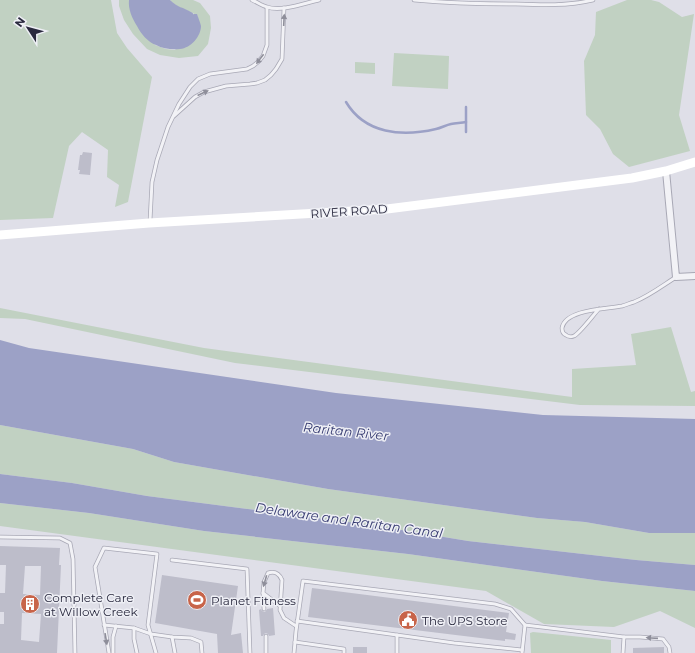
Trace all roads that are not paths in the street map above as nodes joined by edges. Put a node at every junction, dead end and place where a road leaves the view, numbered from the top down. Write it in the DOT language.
graph roads {
  1 [pos="252,0"];
  2 [pos="319,0"];
  3 [pos="414,0"];
  4 [pos="593,0"];
  5 [pos="268,8"];
  6 [pos="284,8"];
  7 [pos="173,117"];
  8 [pos="695,162"];
  9 [pos="666,171"];
  10 [pos="150,223"];
  11 [pos="0,235"];
  12 [pos="695,276"];
  13 [pos="676,277"];
  14 [pos="599,309"];
  15 [pos="0,537"];
  16 [pos="172,560"];
  17 [pos="263,593"];
  18 [pos="280,606"];
  19 [pos="264,609"];
  20 [pos="297,621"];
  21 [pos="104,625"];
  22 [pos="525,625"];
  23 [pos="116,626"];
  24 [pos="296,626"];
  25 [pos="134,628"];
  26 [pos="151,634"];
  27 [pos="397,635"];
  28 [pos="266,636"];
  29 [pos="172,637"];
  30 [pos="624,637"];
  31 [pos="295,642"];
  32 [pos="506,648"];
  33 [pos="522,651"];
  34 [pos="76,653"];
  35 [pos="109,653"];
  36 [pos="113,653"];
  37 [pos="137,653"];
  38 [pos="156,653"];
  39 [pos="175,653"];
  40 [pos="202,653"];
  41 [pos="250,653"];
  42 [pos="266,653"];
  43 [pos="294,653"];
  44 [pos="344,653"];
  45 [pos="397,653"];
  46 [pos="506,653"];
  47 [pos="623,653"];
  48 [pos="670,653"];
  1 -- 5 [label="lane"];
  2 -- 6 [label="lane"];
  3 -- 4 [label="lane"];
  5 -- 6 [label="lane"];
  5 -- 7 [label="lane, one-way"];
  7 -- 6 [label="lane, one-way"];
  7 -- 10 [label="lane"];
  8 -- 9 [label="main road, RIVER ROAD"];
  9 -- 10 [label="main road, RIVER ROAD"];
  9 -- 13 [label="street"];
  10 -- 11 [label="main road, RIVER ROAD"];
  12 -- 13 [label="street"];
  13 -- 14 [label="lane"];
  14 -- 14 [label="lane"];
  15 -- 34 [label="lane"];
  16 -- 41 [label="lane"];
  17 -- 18 [label="lane"];
  18 -- 17 [label="lane, one-way"];
  17 -- 19 [label="lane"];
  18 -- 24 [label="lane"];
  20 -- 22 [label="lane"];
  20 -- 24 [label="lane"];
  20 -- 27 [label="lane"];
  21 -- 23 [label="lane"];
  21 -- 26 [label="lane"];
  21 -- 35 [label="lane, one-way"];
  22 -- 30 [label="lane"];
  22 -- 33 [label="lane"];
  23 -- 25 [label="lane"];
  23 -- 36 [label="lane"];
  24 -- 31 [label="lane"];
  25 -- 26 [label="lane"];
  25 -- 37 [label="lane"];
  26 -- 29 [label="lane"];
  26 -- 38 [label="lane"];
  27 -- 32 [label="lane"];
  27 -- 45 [label="lane"];
  28 -- 42 [label="lane"];
  29 -- 39 [label="lane"];
  29 -- 40 [label="lane"];
  30 -- 47 [label="lane"];
  48 -- 30 [label="lane, one-way"];
  31 -- 43 [label="lane"];
  31 -- 44 [label="lane"];
  32 -- 33 [label="lane"];
  32 -- 46 [label="lane"];
}
